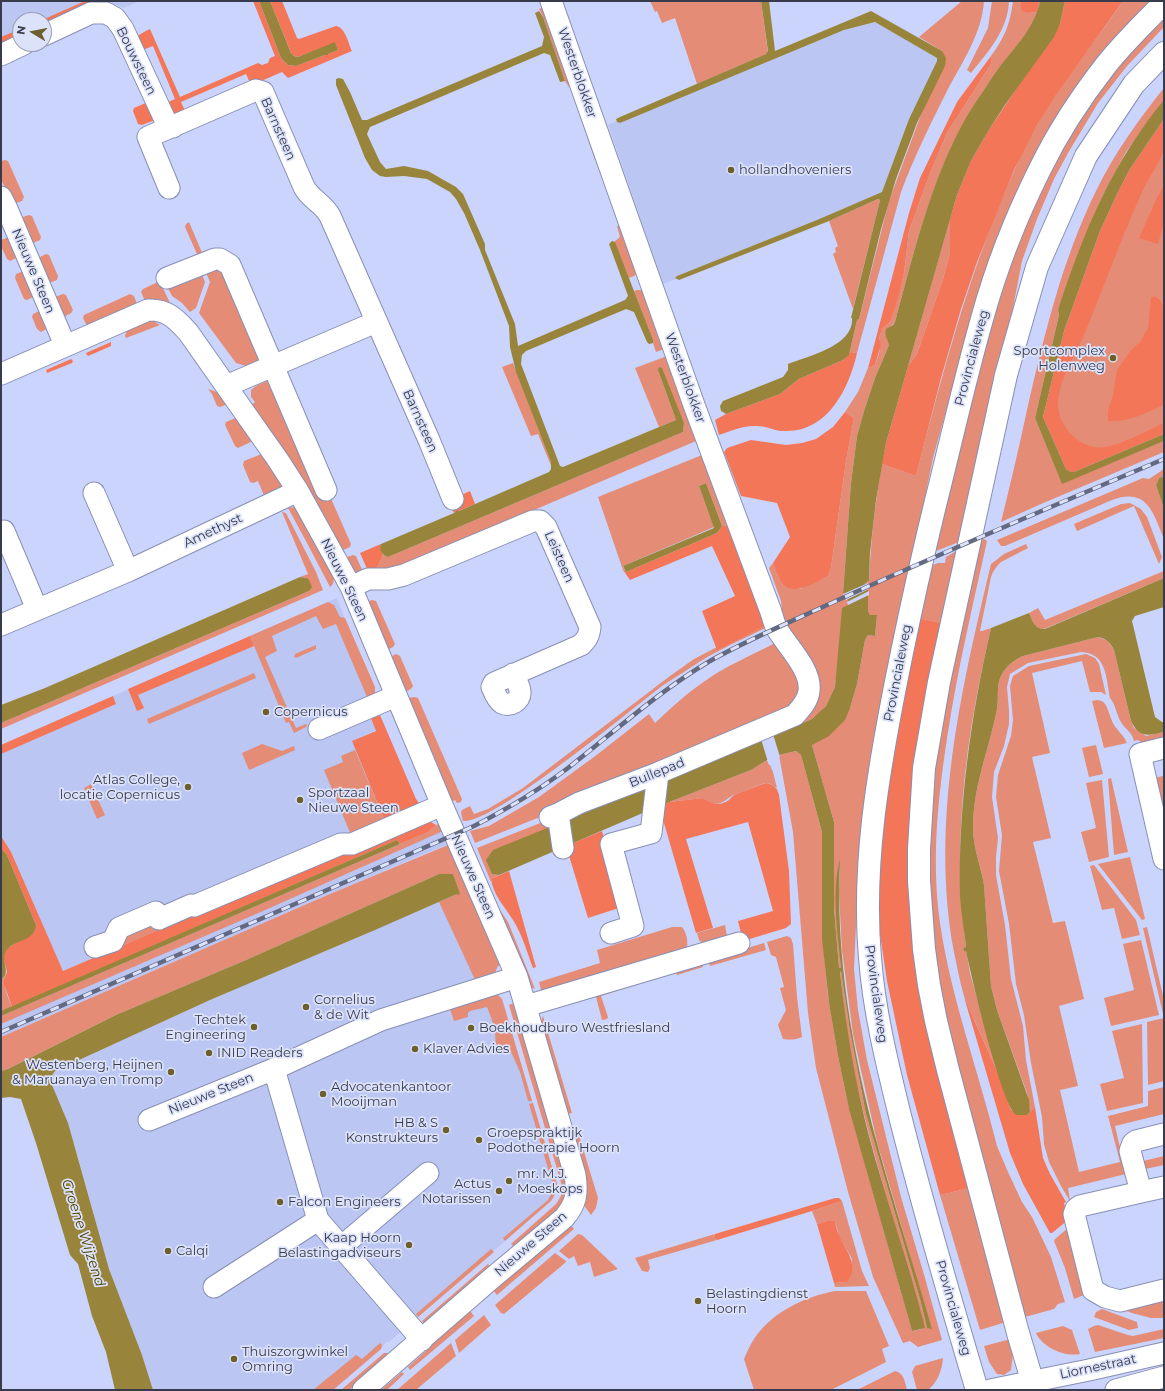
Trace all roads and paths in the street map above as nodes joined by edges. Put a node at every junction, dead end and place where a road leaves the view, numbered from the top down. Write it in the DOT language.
graph roads {
  1 [pos="552,1"];
  2 [pos="1164,4"];
  3 [pos="52,31"];
  4 [pos="12,49"];
  5 [pos="1164,53"];
  6 [pos="1,54"];
  7 [pos="173,127"];
  8 [pos="169,188"];
  9 [pos="1,197"];
  10 [pos="167,278"];
  11 [pos="376,322"];
  12 [pos="65,345"];
  13 [pos="273,366"];
  14 [pos="1,374"];
  15 [pos="226,386"];
  16 [pos="326,490"];
  17 [pos="298,491"];
  18 [pos="94,493"];
  19 [pos="453,499"];
  20 [pos="4,531"];
  21 [pos="128,571"];
  22 [pos="350,587"];
  23 [pos="37,609"];
  24 [pos="1,625"];
  25 [pos="494,683"];
  26 [pos="396,696"];
  27 [pos="319,729"];
  28 [pos="764,729"];
  29 [pos="1164,748"];
  30 [pos="658,777"];
  31 [pos="442,805"];
  32 [pos="563,848"];
  33 [pos="1164,858"];
  34 [pos="611,933"];
  35 [pos="739,943"];
  36 [pos="95,947"];
  37 [pos="517,977"];
  38 [pos="526,1006"];
  39 [pos="274,1069"];
  40 [pos="149,1120"];
  41 [pos="1164,1134"];
  42 [pos="428,1173"];
  43 [pos="1164,1187"];
  44 [pos="1141,1192"];
  45 [pos="318,1220"];
  46 [pos="341,1247"];
  47 [pos="214,1287"];
  48 [pos="1164,1290"];
  49 [pos="422,1340"];
  50 [pos="1164,1353"];
  51 [pos="1164,1377"];
  52 [pos="1034,1386"];
  53 [pos="364,1390"];
  54 [pos="977,1390"];
  55 [pos="990,1390"];
  56 [pos="1116,1390"];
  1 -- 28 [label="street, Westerblokker"];
  2 -- 54 [label="main road, Provincialeweg"];
  3 -- 7 [label="street, Bouwsteen"];
  4 -- 6 [label="street"];
  5 -- 52 [label="main road"];
  7 -- 8 [label="street, Barnsteen"];
  7 -- 11 [label="street, Barnsteen"];
  9 -- 12 [label="street, Nieuwe Steen"];
  10 -- 13 [label="street"];
  11 -- 13 [label="street"];
  11 -- 19 [label="street, Barnsteen"];
  12 -- 14 [label="street, Nieuwe Steen"];
  12 -- 15 [label="street, Nieuwe Steen"];
  13 -- 15 [label="street"];
  13 -- 16 [label="street"];
  15 -- 17 [label="street, Nieuwe Steen"];
  17 -- 21 [label="street, Amethyst"];
  17 -- 22 [label="street, Nieuwe Steen"];
  18 -- 21 [label="street"];
  20 -- 23 [label="street"];
  21 -- 23 [label="street, Amethyst"];
  22 -- 25 [label="street, Leisteen"];
  22 -- 26 [label="street, Nieuwe Steen"];
  23 -- 24 [label="street, Amethyst"];
  26 -- 27 [label="street"];
  26 -- 31 [label="street, Nieuwe Steen"];
  28 -- 30 [label="street, Bullepad"];
  29 -- 33 [label="street"];
  30 -- 32 [label="street, Bullepad"];
  30 -- 34 [label="street"];
  31 -- 36 [label="street"];
  31 -- 37 [label="street, Nieuwe Steen"];
  35 -- 38 [label="street"];
  37 -- 38 [label="street, Nieuwe Steen"];
  37 -- 39 [label="street, Nieuwe Steen"];
  38 -- 49 [label="street, Nieuwe Steen"];
  39 -- 40 [label="street, Nieuwe Steen"];
  39 -- 45 [label="street"];
  41 -- 44 [label="street"];
  42 -- 46 [label="street"];
  43 -- 44 [label="street"];
  44 -- 48 [label="street"];
  45 -- 46 [label="street"];
  45 -- 47 [label="street"];
  46 -- 49 [label="street"];
  49 -- 53 [label="street, Nieuwe Steen"];
  50 -- 52 [label="street, Liornestraat"];
  51 -- 56 [label="street, Liornestraat"];
  52 -- 55 [label="street, Liornestraat"];
}
